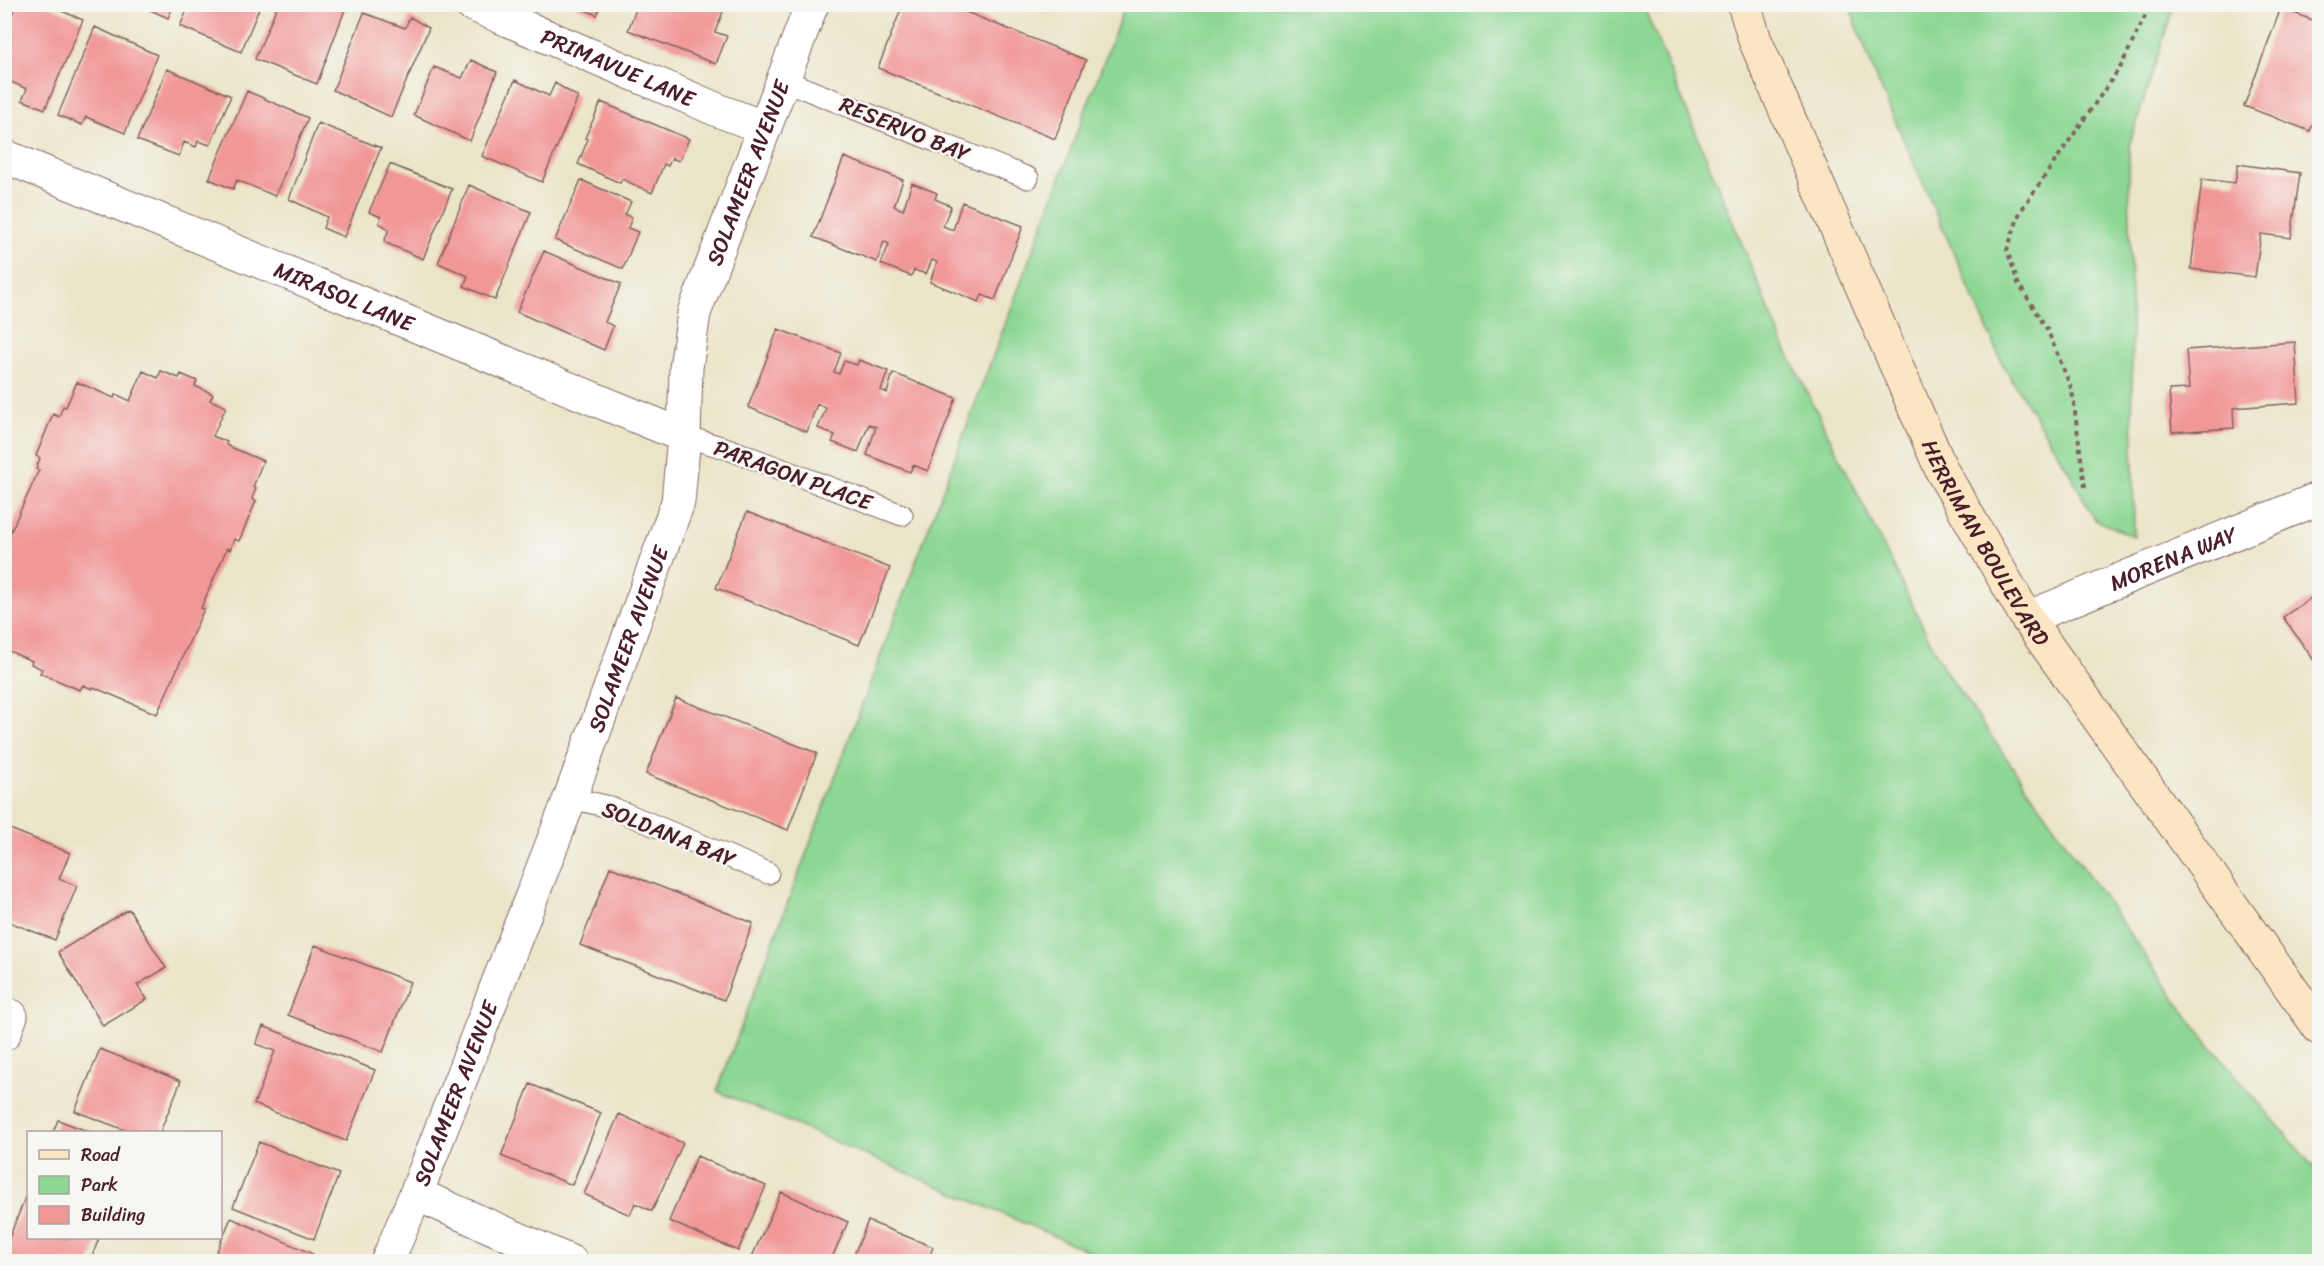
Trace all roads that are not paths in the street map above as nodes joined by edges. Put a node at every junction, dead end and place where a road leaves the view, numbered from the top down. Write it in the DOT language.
graph roads {
  1 [pos="471,4"];
  2 [pos="812,4"];
  3 [pos="1744,4"];
  4 [pos="783,80"];
  5 [pos="765,128"];
  6 [pos="4,156"];
  7 [pos="1028,178"];
  8 [pos="684,436"];
  9 [pos="2319,498"];
  10 [pos="902,515"];
  11 [pos="2027,618"];
  12 [pos="570,798"];
  13 [pos="768,873"];
  14 [pos="4,1013"];
  15 [pos="2319,1029"];
  16 [pos="4,1034"];
  17 [pos="416,1194"];
  18 [pos="387,1262"];
  19 [pos="572,1262"];
  1 -- 5 [label="street, PRIMAVUE LANE"];
  2 -- 4 [label="street, SOLAMEER AVENUE"];
  3 -- 11 [label="main road, HERRIMAN BOULEVARD"];
  4 -- 5 [label="street, SOLAMEER AVENUE"];
  4 -- 7 [label="lane, RESERVO BAY"];
  5 -- 8 [label="street, SOLAMEER AVENUE"];
  6 -- 8 [label="street, MIRASOL LANE"];
  8 -- 10 [label="lane, PARAGON PLACE"];
  8 -- 12 [label="street, SOLAMEER AVENUE"];
  9 -- 11 [label="street, MORENA WAY"];
  11 -- 15 [label="main road, HERRIMAN BOULEVARD"];
  12 -- 13 [label="lane, SOLDANA BAY"];
  12 -- 17 [label="street, SOLAMEER AVENUE"];
  14 -- 16 [label="street"];
  17 -- 18 [label="street, SOLAMEER AVENUE"];
  17 -- 19 [label="street"];
}
